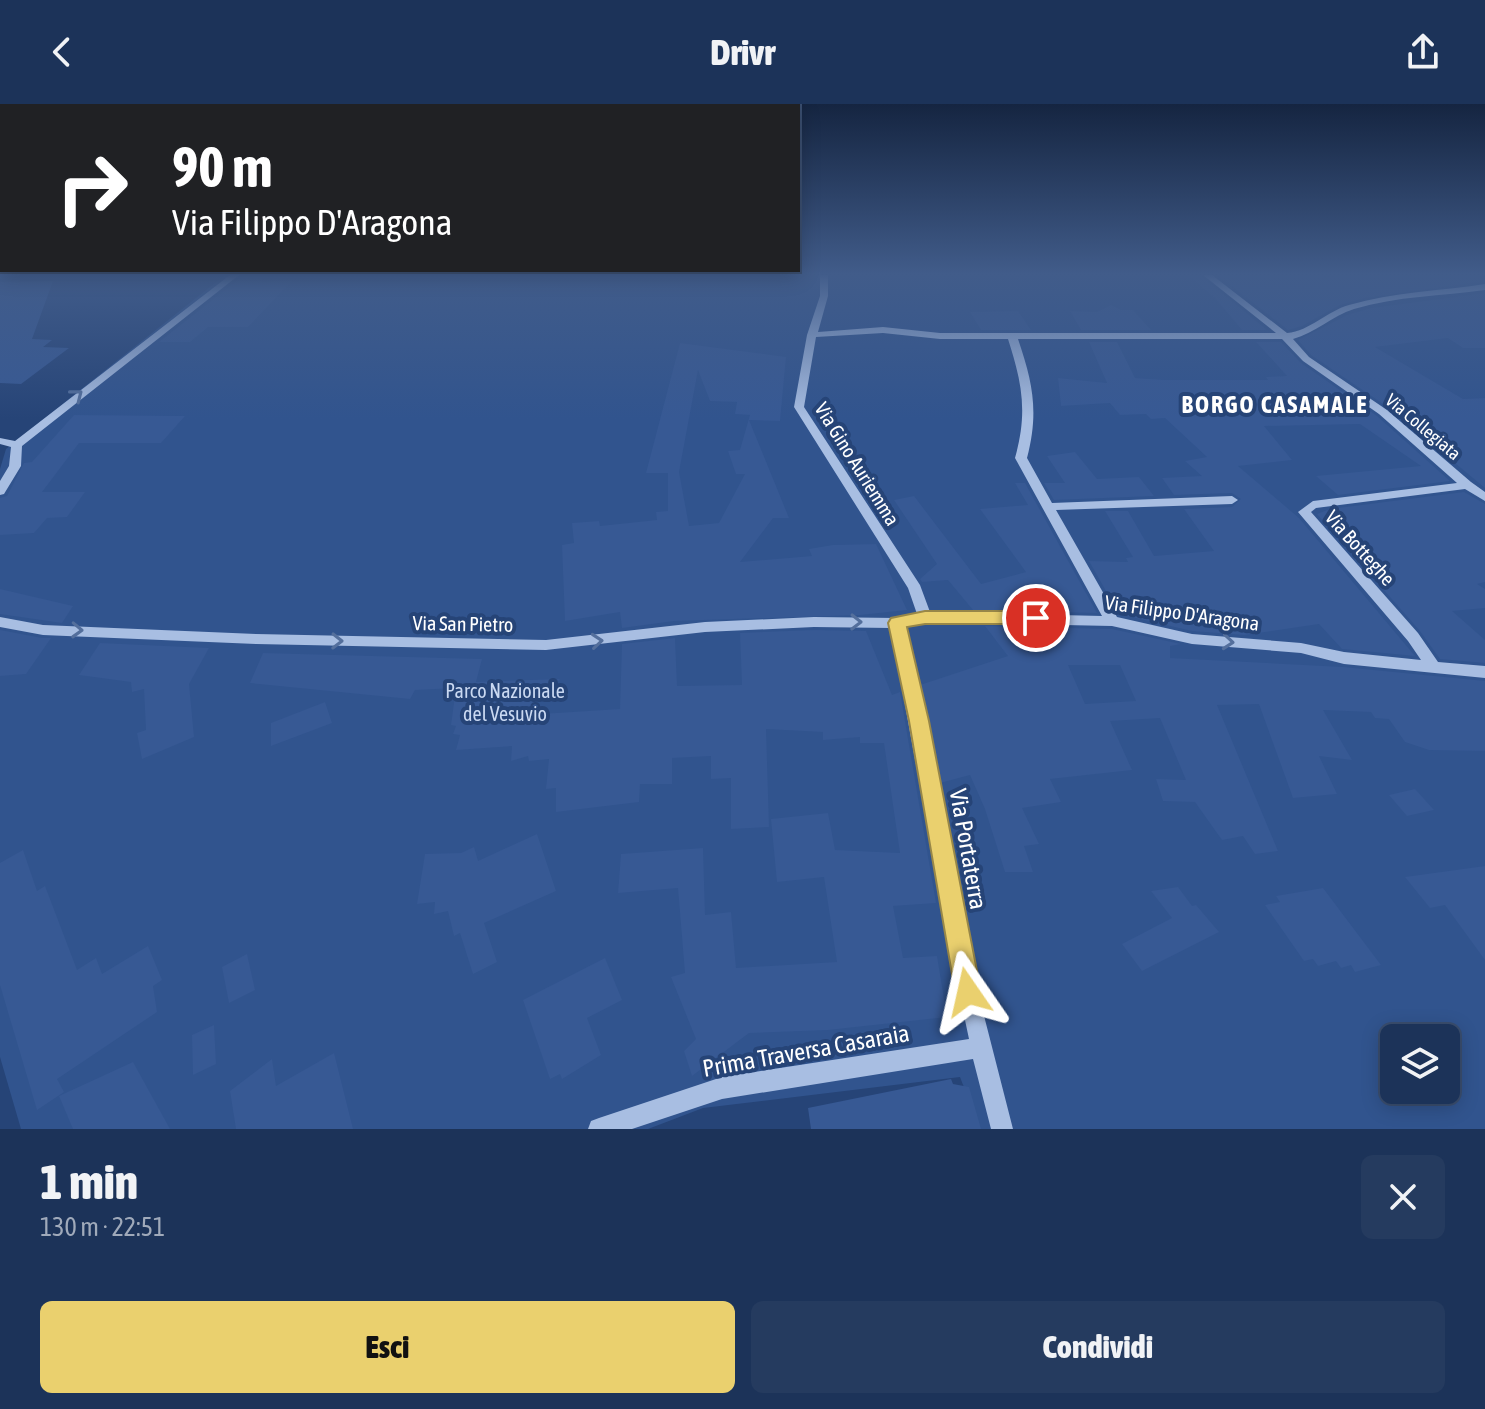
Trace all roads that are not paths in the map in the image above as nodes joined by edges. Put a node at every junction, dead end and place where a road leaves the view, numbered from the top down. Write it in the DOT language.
graph roads {
  1 [pos="174,323"];
  2 [pos="816,323"];
  3 [pos="1268,323"];
  4 [pos="1324,323"];
  5 [pos="812,335"];
  6 [pos="1284,335"];
  7 [pos="1012,336"];
  8 [pos="0,441"];
  9 [pos="17,445"];
  10 [pos="1467,485"];
  11 [pos="0,491"];
  12 [pos="1484,495"];
  13 [pos="1232,500"];
  14 [pos="1047,507"];
  15 [pos="925,617"];
  16 [pos="1112,621"];
  17 [pos="0,622"];
  18 [pos="897,623"];
  19 [pos="1432,665"];
  20 [pos="1485,672"];
  21 [pos="979,1048"];
  22 [pos="599,1129"];
  23 [pos="1002,1129"];
  9 -- 1 [label="street, one-way"];
  2 -- 5 [label="street, Via Gino Auriemma"];
  3 -- 6 [label="street, Via Collegiata"];
  4 -- 6 [label="street"];
  5 -- 7 [label="street"];
  5 -- 15 [label="street, Via Gino Auriemma"];
  6 -- 7 [label="street"];
  6 -- 10 [label="street, Via Collegiata"];
  7 -- 14 [label="street"];
  8 -- 9 [label="street"];
  9 -- 11 [label="street"];
  10 -- 12 [label="street, Via Collegiata"];
  10 -- 19 [label="street, Via Botteghe"];
  13 -- 14 [label="street"];
  14 -- 16 [label="street"];
  15 -- 16 [label="street, Via Filippo D'Aragona"];
  15 -- 18 [label="street, Via San Pietro"];
  16 -- 19 [label="street, Via Filippo D'Aragona, one-way"];
  17 -- 18 [label="street, Via San Pietro, one-way"];
  18 -- 21 [label="street, Via Portaterra"];
  19 -- 20 [label="street, Via Filippo D'Aragona"];
  21 -- 22 [label="street, Prima Traversa Casaraia"];
  21 -- 23 [label="street, Via Portaterra"];
}
